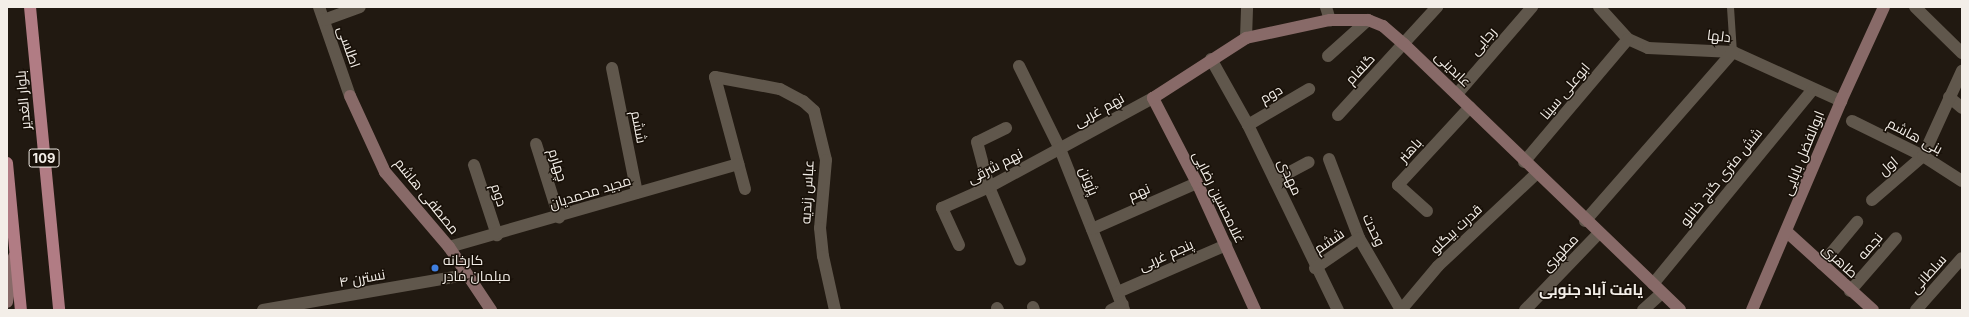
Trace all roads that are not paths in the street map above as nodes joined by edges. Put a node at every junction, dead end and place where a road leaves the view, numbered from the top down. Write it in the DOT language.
graph roads {
  1 [pos="30,7"];
  2 [pos="319,7"];
  3 [pos="360,7"];
  4 [pos="1247,7"];
  5 [pos="1326,7"];
  6 [pos="1437,7"];
  7 [pos="1532,7"];
  8 [pos="1599,7"];
  9 [pos="1730,7"];
  10 [pos="1884,7"];
  11 [pos="1915,7"];
  12 [pos="324,20"];
  13 [pos="1330,20"];
  14 [pos="1368,20"];
  15 [pos="1246,38"];
  16 [pos="1628,39"];
  17 [pos="1404,44"];
  18 [pos="1733,52"];
  19 [pos="1962,53"];
  20 [pos="1328,56"];
  21 [pos="1212,58"];
  22 [pos="1019,66"];
  23 [pos="612,68"];
  24 [pos="1962,71"];
  25 [pos="1309,89"];
  26 [pos="1813,89"];
  27 [pos="1457,94"];
  28 [pos="350,96"];
  29 [pos="1949,97"];
  30 [pos="1153,98"];
  31 [pos="1841,101"];
  32 [pos="1470,107"];
  33 [pos="1962,108"];
  34 [pos="1338,115"];
  35 [pos="1852,121"];
  36 [pos="1248,125"];
  37 [pos="1006,128"];
  38 [pos="536,144"];
  39 [pos="1060,149"];
  40 [pos="1923,156"];
  41 [pos="1329,159"];
  42 [pos="1309,162"];
  43 [pos="1524,162"];
  44 [pos="7,163"];
  45 [pos="738,164"];
  46 [pos="474,165"];
  47 [pos="1537,173"];
  48 [pos="1275,180"];
  49 [pos="1962,181"];
  50 [pos="1197,183"];
  51 [pos="989,187"];
  52 [pos="745,189"];
  53 [pos="637,193"];
  54 [pos="1872,200"];
  55 [pos="1427,211"];
  56 [pos="558,217"];
  57 [pos="1585,221"];
  58 [pos="1857,222"];
  59 [pos="1092,229"];
  60 [pos="1787,232"];
  61 [pos="1599,233"];
  62 [pos="497,234"];
  63 [pos="1359,238"];
  64 [pos="1896,238"];
  65 [pos="959,245"];
  66 [pos="1226,245"];
  67 [pos="449,247"];
  68 [pos="15,248"];
  69 [pos="1962,258"];
  70 [pos="1020,260"];
  71 [pos="1822,264"];
  72 [pos="1315,268"];
  73 [pos="466,275"];
  74 [pos="1657,288"];
  75 [pos="1850,291"];
  76 [pos="1118,292"];
  77 [pos="7,302"];
  78 [pos="1124,307"];
  79 [pos="1645,309"];
  80 [pos="21,310"];
  81 [pos="59,310"];
  82 [pos="263,310"];
  83 [pos="490,310"];
  84 [pos="835,310"];
  85 [pos="1111,310"];
  86 [pos="1254,310"];
  87 [pos="1338,310"];
  88 [pos="1401,310"];
  89 [pos="1525,310"];
  90 [pos="1680,310"];
  91 [pos="1752,310"];
  92 [pos="1873,310"];
  93 [pos="1916,310"];
  1 -- 81 [label="main road, بلوار الغدیر / 109"];
  2 -- 12 [label="street, اطلسی"];
  3 -- 12 [label="street"];
  4 -- 15 [label="street"];
  5 -- 13 [label="street"];
  6 -- 17 [label="street, گلفام"];
  7 -- 27 [label="street, رجایی"];
  8 -- 16 [label="street, دلها"];
  9 -- 18 [label="lane"];
  10 -- 31 [label="street, ابوالفضل بابایی"];
  11 -- 19 [label="street"];
  12 -- 28 [label="street, اطلسی"];
  13 -- 14 [label="street, عابدینی"];
  13 -- 15 [label="street, عابدینی"];
  14 -- 17 [label="street, عابدینی"];
  14 -- 20 [label="street"];
  15 -- 21 [label="street, عابدینی"];
  16 -- 18 [label="street, دلها"];
  16 -- 43 [label="street, ابوعلی سینا"];
  17 -- 27 [label="street, عابدینی"];
  17 -- 34 [label="street, گلفام"];
  18 -- 26 [label="street, دلها"];
  18 -- 57 [label="street"];
  21 -- 30 [label="street, عابدینی"];
  21 -- 36 [label="street, مهدی"];
  22 -- 39 [label="street, پژوتن"];
  23 -- 53 [label="street, ششم"];
  24 -- 29 [label="street"];
  25 -- 36 [label="street, دوم"];
  26 -- 31 [label="street, دلها"];
  26 -- 74 [label="street, شش متری گنج خانلو"];
  27 -- 32 [label="street, عابدینی"];
  28 -- 67 [label="street, مصطفی هاشم"];
  29 -- 33 [label="street"];
  29 -- 40 [label="street"];
  30 -- 39 [label="street, نهم غربی"];
  30 -- 50 [label="street, غلامحسین رضایی"];
  31 -- 60 [label="street, ابوالفضل بابایی"];
  32 -- 43 [label="street, عابدینی"];
  32 -- 55 [label="street, باهنر"];
  35 -- 40 [label="street, بنی هاشم"];
  36 -- 48 [label="street, مهدی"];
  37 -- 51 [label="street"];
  38 -- 56 [label="street, چهارم"];
  39 -- 51 [label="street, نهم شرقی"];
  39 -- 59 [label="street, پژوتن"];
  40 -- 49 [label="street, بنی هاشم"];
  40 -- 54 [label="street, اول"];
  41 -- 63 [label="street, وحدت"];
  42 -- 48 [label="street"];
  43 -- 47 [label="street, عابدینی"];
  44 -- 68 [label="main road, 109"];
  45 -- 52 [label="street"];
  45 -- 53 [label="street, مجید محمدیان"];
  45 -- 84 [label="street, عباس زندیه"];
  46 -- 62 [label="street, دوم"];
  47 -- 57 [label="street, عابدینی"];
  47 -- 88 [label="street, قدرت بیگلو"];
  48 -- 72 [label="street, مهدی"];
  50 -- 59 [label="street, نهم"];
  50 -- 66 [label="street, غلامحسین رضایی"];
  51 -- 65 [label="street, نهم شرقی"];
  51 -- 70 [label="street"];
  53 -- 56 [label="street, مجید محمدیان"];
  56 -- 62 [label="street, مجید محمدیان"];
  57 -- 61 [label="street, عابدینی"];
  58 -- 71 [label="street"];
  59 -- 76 [label="street, پژوتن"];
  60 -- 71 [label="street, طاهری"];
  60 -- 91 [label="street, ابوالفضل بابایی"];
  61 -- 74 [label="street, عابدینی"];
  61 -- 89 [label="street, مطهری"];
  62 -- 67 [label="street, مجید محمدیان"];
  63 -- 72 [label="street, ششم"];
  63 -- 88 [label="street, وحدت"];
  64 -- 75 [label="street, نجمه"];
  66 -- 76 [label="street, پنجم غربی"];
  66 -- 86 [label="street, غلامحسین رضایی"];
  67 -- 73 [label="street, مصطفی هاشم"];
  68 -- 77 [label="street"];
  68 -- 80 [label="main road, 109"];
  69 -- 93 [label="street, سلطانی"];
  71 -- 75 [label="street, طاهری"];
  72 -- 87 [label="street, مهدی"];
  73 -- 82 [label="street, نسترن ۴"];
  73 -- 83 [label="street, مصطفی هاشم"];
  74 -- 79 [label="street, شش متری گنج خانلو"];
  74 -- 90 [label="street, عابدینی"];
  75 -- 92 [label="street, طاهری"];
  76 -- 78 [label="street, پژوتن"];
  78 -- 85 [label="street"];
}
